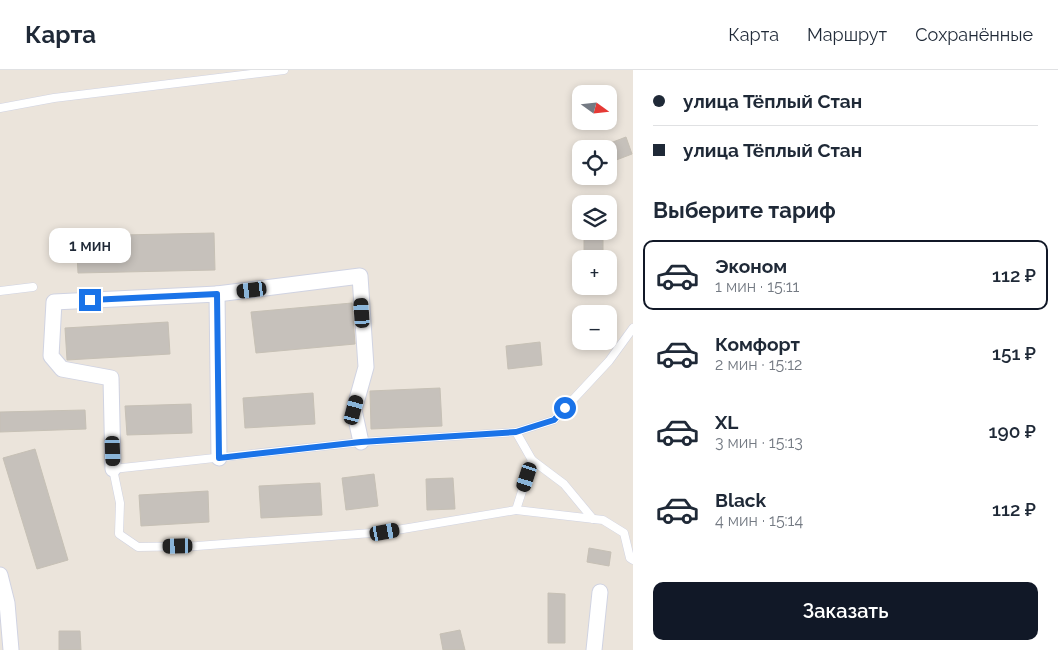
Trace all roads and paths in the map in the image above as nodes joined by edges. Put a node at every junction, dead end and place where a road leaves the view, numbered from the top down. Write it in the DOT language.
graph roads {
  1 [pos="284,70"];
  2 [pos="0,108"];
  3 [pos="33,287"];
  4 [pos="0,291"];
  5 [pos="217,294"];
  6 [pos="633,328"];
  7 [pos="516,432"];
  8 [pos="361,442"];
  9 [pos="219,458"];
  10 [pos="532,460"];
  11 [pos="114,469"];
  12 [pos="516,510"];
  13 [pos="593,519"];
  14 [pos="633,560"];
  15 [pos="0,575"];
  16 [pos="600,592"];
  17 [pos="11,650"];
  18 [pos="594,650"];
  1 -- 2 [label="lane"];
  3 -- 4 [label="lane"];
  5 -- 8 [label="street"];
  5 -- 9 [label="street"];
  5 -- 11 [label="street"];
  6 -- 7 [label="lane"];
  7 -- 8 [label="lane"];
  7 -- 10 [label="lane"];
  8 -- 9 [label="lane"];
  9 -- 11 [label="lane"];
  10 -- 12 [label="lane"];
  10 -- 13 [label="lane"];
  11 -- 12 [label="lane"];
  12 -- 13 [label="lane"];
  13 -- 14 [label="lane"];
  15 -- 17 [label="street"];
  16 -- 18 [label="street"];
}
